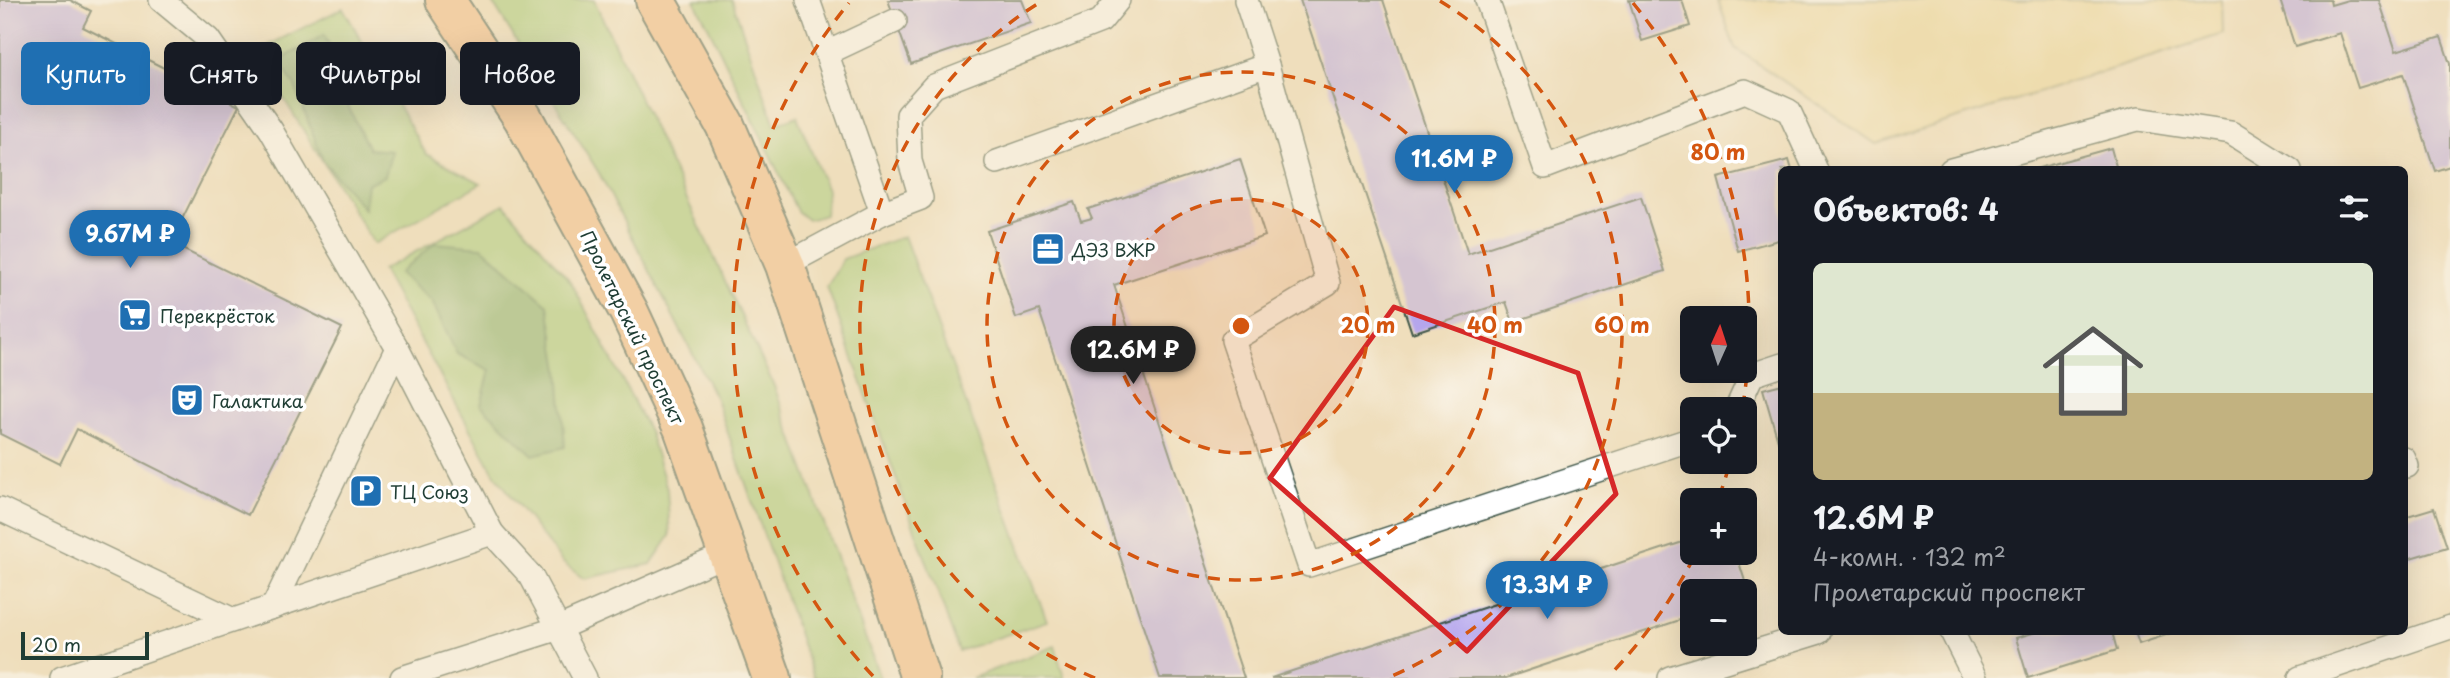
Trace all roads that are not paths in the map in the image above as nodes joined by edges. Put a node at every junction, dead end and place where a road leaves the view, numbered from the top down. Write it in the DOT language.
graph roads {
  1 [pos="161,0"];
  2 [pos="444,0"];
  3 [pos="655,0"];
  4 [pos="808,0"];
  5 [pos="1118,0"];
  6 [pos="1247,0"];
  7 [pos="1487,0"];
  8 [pos="895,21"];
  9 [pos="827,53"];
  10 [pos="1267,65"];
  11 [pos="997,162"];
  12 [pos="1814,166"];
  13 [pos="1966,166"];
  14 [pos="2284,166"];
  15 [pos="882,213"];
  16 [pos="785,265"];
  17 [pos="397,348"];
  18 [pos="1778,366"];
  19 [pos="1742,397"];
  20 [pos="1680,443"];
  21 [pos="0,509"];
  22 [pos="492,533"];
  23 [pos="729,553"];
  24 [pos="273,607"];
  25 [pos="233,620"];
  26 [pos="2450,627"];
  27 [pos="559,628"];
  28 [pos="1811,635"];
  29 [pos="1954,635"];
  30 [pos="1709,672"];
  31 [pos="62,678"];
  32 [pos="402,678"];
  33 [pos="585,678"];
  34 [pos="772,678"];
  35 [pos="920,678"];
  36 [pos="1670,678"];
  37 [pos="1975,678"];
  38 [pos="2300,678"];
  1 -- 17 [label="lane"];
  2 -- 23 [label="main road, Пролетарский проспект"];
  3 -- 16 [label="main road"];
  4 -- 9 [label="lane"];
  5 -- 15 [label="lane"];
  6 -- 10 [label="lane"];
  7 -- 12 [label="lane"];
  8 -- 9 [label="lane"];
  9 -- 15 [label="lane"];
  10 -- 11 [label="lane"];
  10 -- 20 [label="lane"];
  13 -- 14 [label="lane"];
  15 -- 16 [label="lane"];
  16 -- 35 [label="main road"];
  17 -- 22 [label="lane"];
  17 -- 24 [label="lane"];
  18 -- 19 [label="lane"];
  21 -- 25 [label="lane"];
  22 -- 24 [label="lane"];
  22 -- 27 [label="lane"];
  23 -- 27 [label="lane"];
  23 -- 34 [label="main road, Пролетарский проспект"];
  24 -- 25 [label="lane"];
  25 -- 31 [label="lane"];
  26 -- 38 [label="lane"];
  27 -- 32 [label="lane"];
  27 -- 33 [label="lane"];
  28 -- 30 [label="lane"];
  29 -- 37 [label="lane"];
  30 -- 36 [label="lane"];
}
